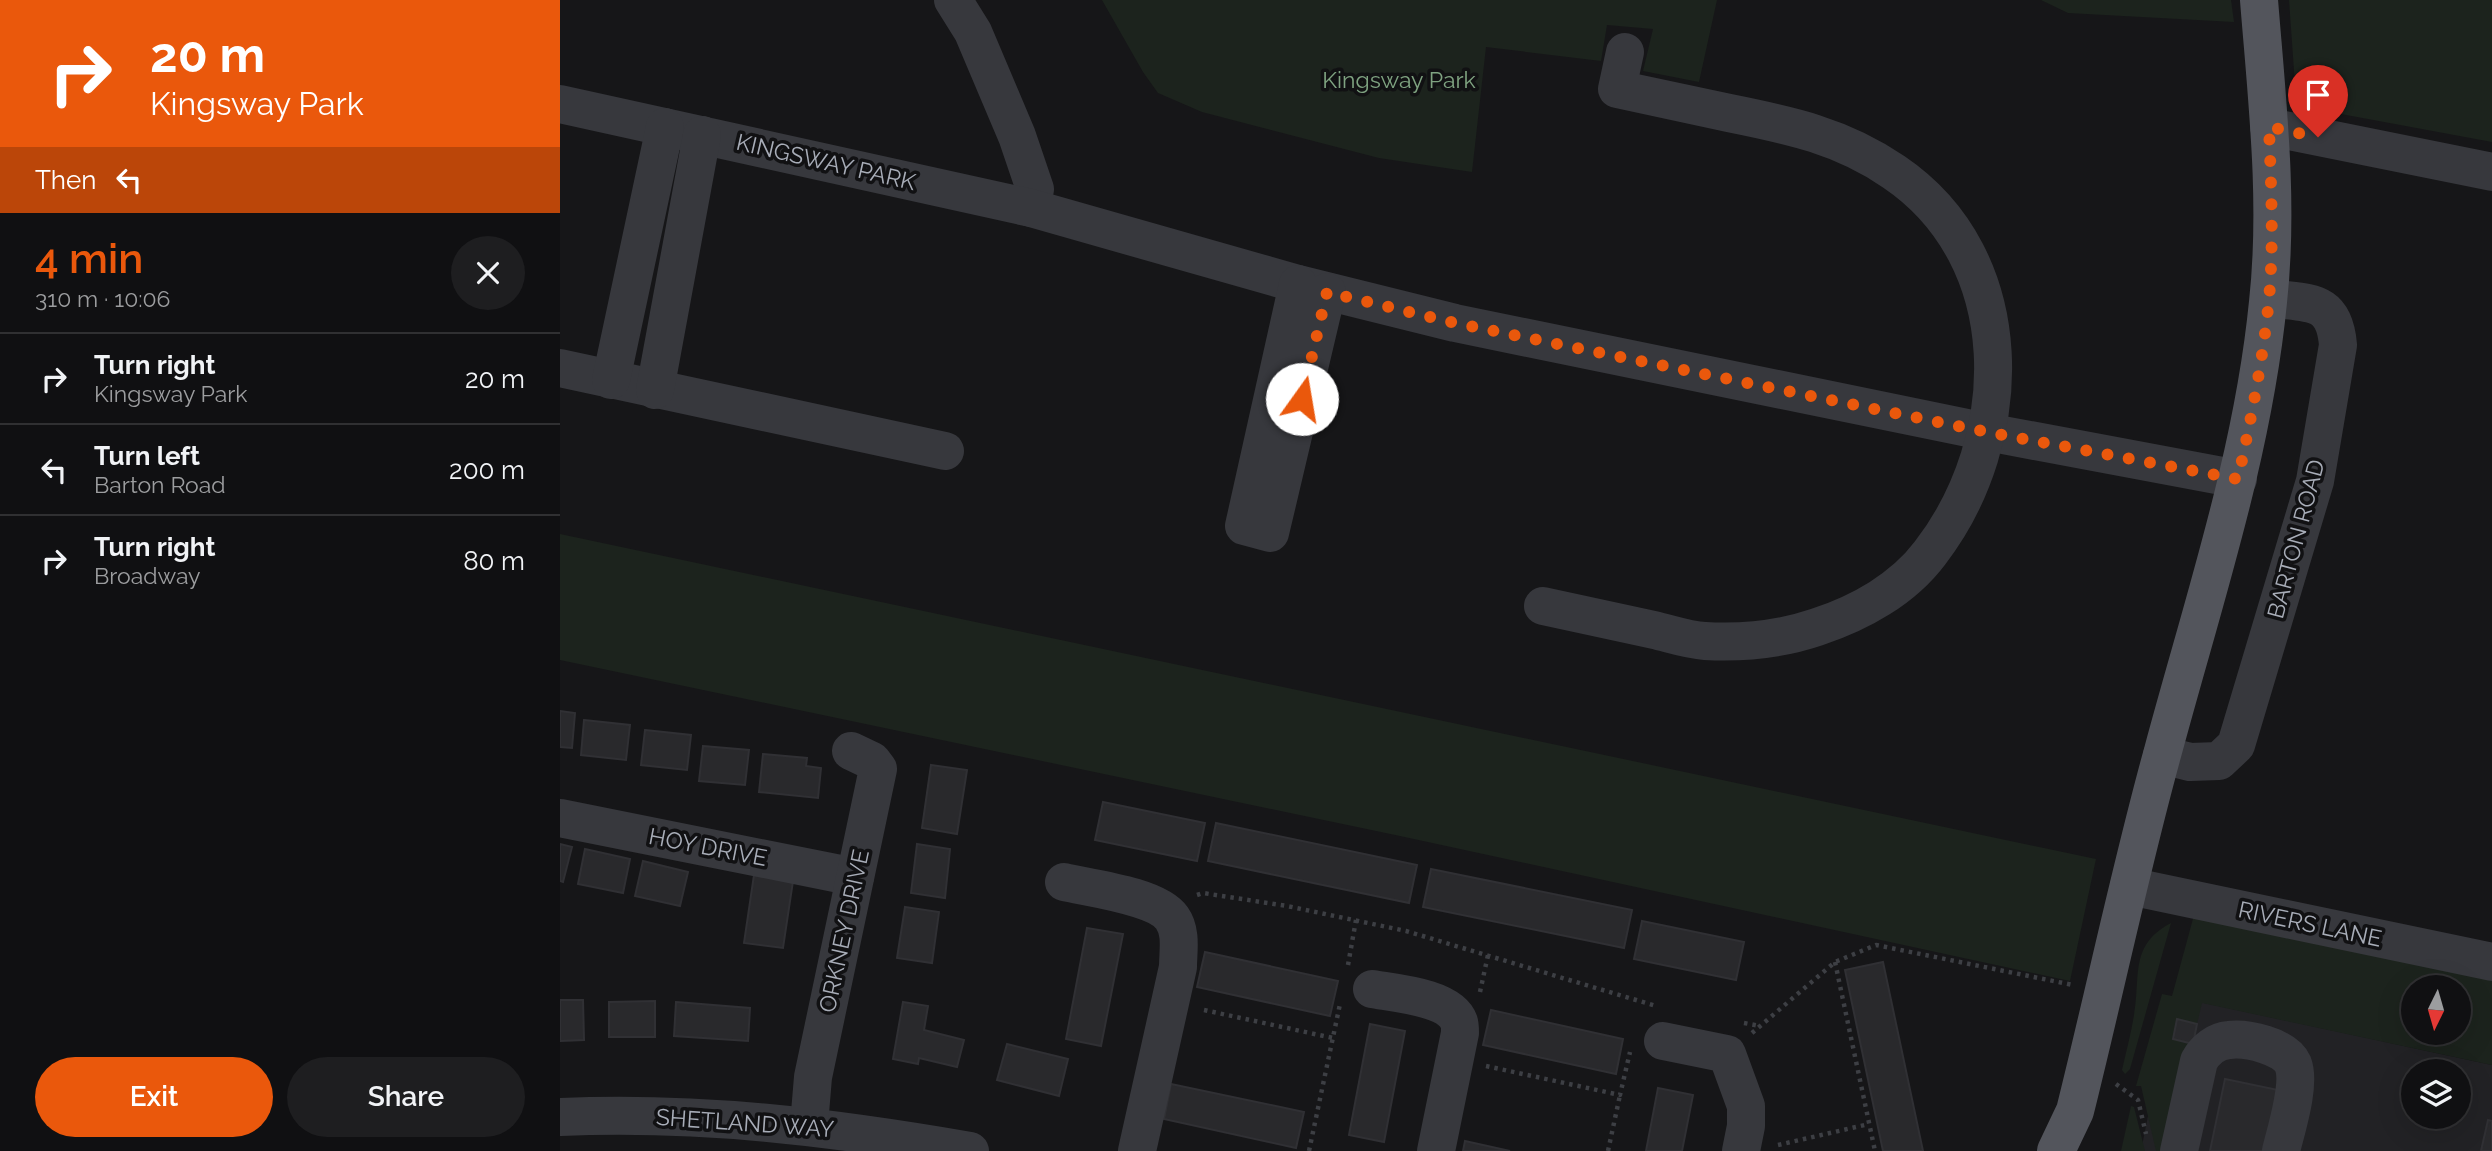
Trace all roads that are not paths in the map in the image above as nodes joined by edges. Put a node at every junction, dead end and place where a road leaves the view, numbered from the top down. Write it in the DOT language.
graph roads {
  1 [pos="953,0"];
  2 [pos="2259,0"];
  3 [pos="1625,51"];
  4 [pos="560,104"];
  5 [pos="665,127"];
  6 [pos="2269,127"];
  7 [pos="702,135"];
  8 [pos="2492,172"];
  9 [pos="1031,208"];
  10 [pos="1313,288"];
  11 [pos="2269,298"];
  12 [pos="560,368"];
  13 [pos="611,380"];
  14 [pos="655,390"];
  15 [pos="1987,432"];
  16 [pos="945,451"];
  17 [pos="2238,479"];
  18 [pos="1543,606"];
  19 [pos="851,751"];
  20 [pos="2162,755"];
  21 [pos="560,818"];
  22 [pos="855,877"];
  23 [pos="1064,882"];
  24 [pos="2129,886"];
  25 [pos="2492,962"];
  26 [pos="1357,993"];
  27 [pos="1650,1027"];
  28 [pos="2075,1111"];
  29 [pos="560,1117"];
  30 [pos="809,1125"];
  31 [pos="2163,1145"];
  32 [pos="1759,1148"];
  33 [pos="970,1151"];
  34 [pos="1137,1151"];
  35 [pos="1436,1151"];
  36 [pos="2056,1151"];
  37 [pos="2076,1151"];
  38 [pos="2281,1151"];
  1 -- 9 [label="street"];
  2 -- 6 [label="main road"];
  3 -- 15 [label="street"];
  4 -- 5 [label="street, KINGSWAY PARK"];
  5 -- 7 [label="street, KINGSWAY PARK"];
  5 -- 13 [label="street"];
  6 -- 8 [label="street"];
  6 -- 11 [label="main road"];
  7 -- 9 [label="street, KINGSWAY PARK"];
  7 -- 14 [label="street"];
  9 -- 10 [label="street, KINGSWAY PARK"];
  10 -- 10 [label="street"];
  10 -- 15 [label="street, KINGSWAY PARK"];
  11 -- 17 [label="main road"];
  11 -- 20 [label="street, BARTON ROAD"];
  12 -- 13 [label="street"];
  13 -- 14 [label="street"];
  14 -- 16 [label="street"];
  15 -- 17 [label="street, KINGSWAY PARK"];
  15 -- 18 [label="street"];
  17 -- 20 [label="main road"];
  19 -- 22 [label="street, ORKNEY DRIVE"];
  20 -- 24 [label="main road"];
  21 -- 22 [label="street, HOY DRIVE"];
  22 -- 30 [label="street, ORKNEY DRIVE"];
  23 -- 34 [label="street"];
  24 -- 25 [label="street, RIVERS LANE"];
  24 -- 28 [label="main road"];
  26 -- 35 [label="street"];
  27 -- 32 [label="street"];
  28 -- 36 [label="main road"];
  28 -- 37 [label="main road"];
  29 -- 30 [label="street, SHETLAND WAY"];
  30 -- 33 [label="street, SHETLAND WAY"];
  31 -- 38 [label="street"];
}
